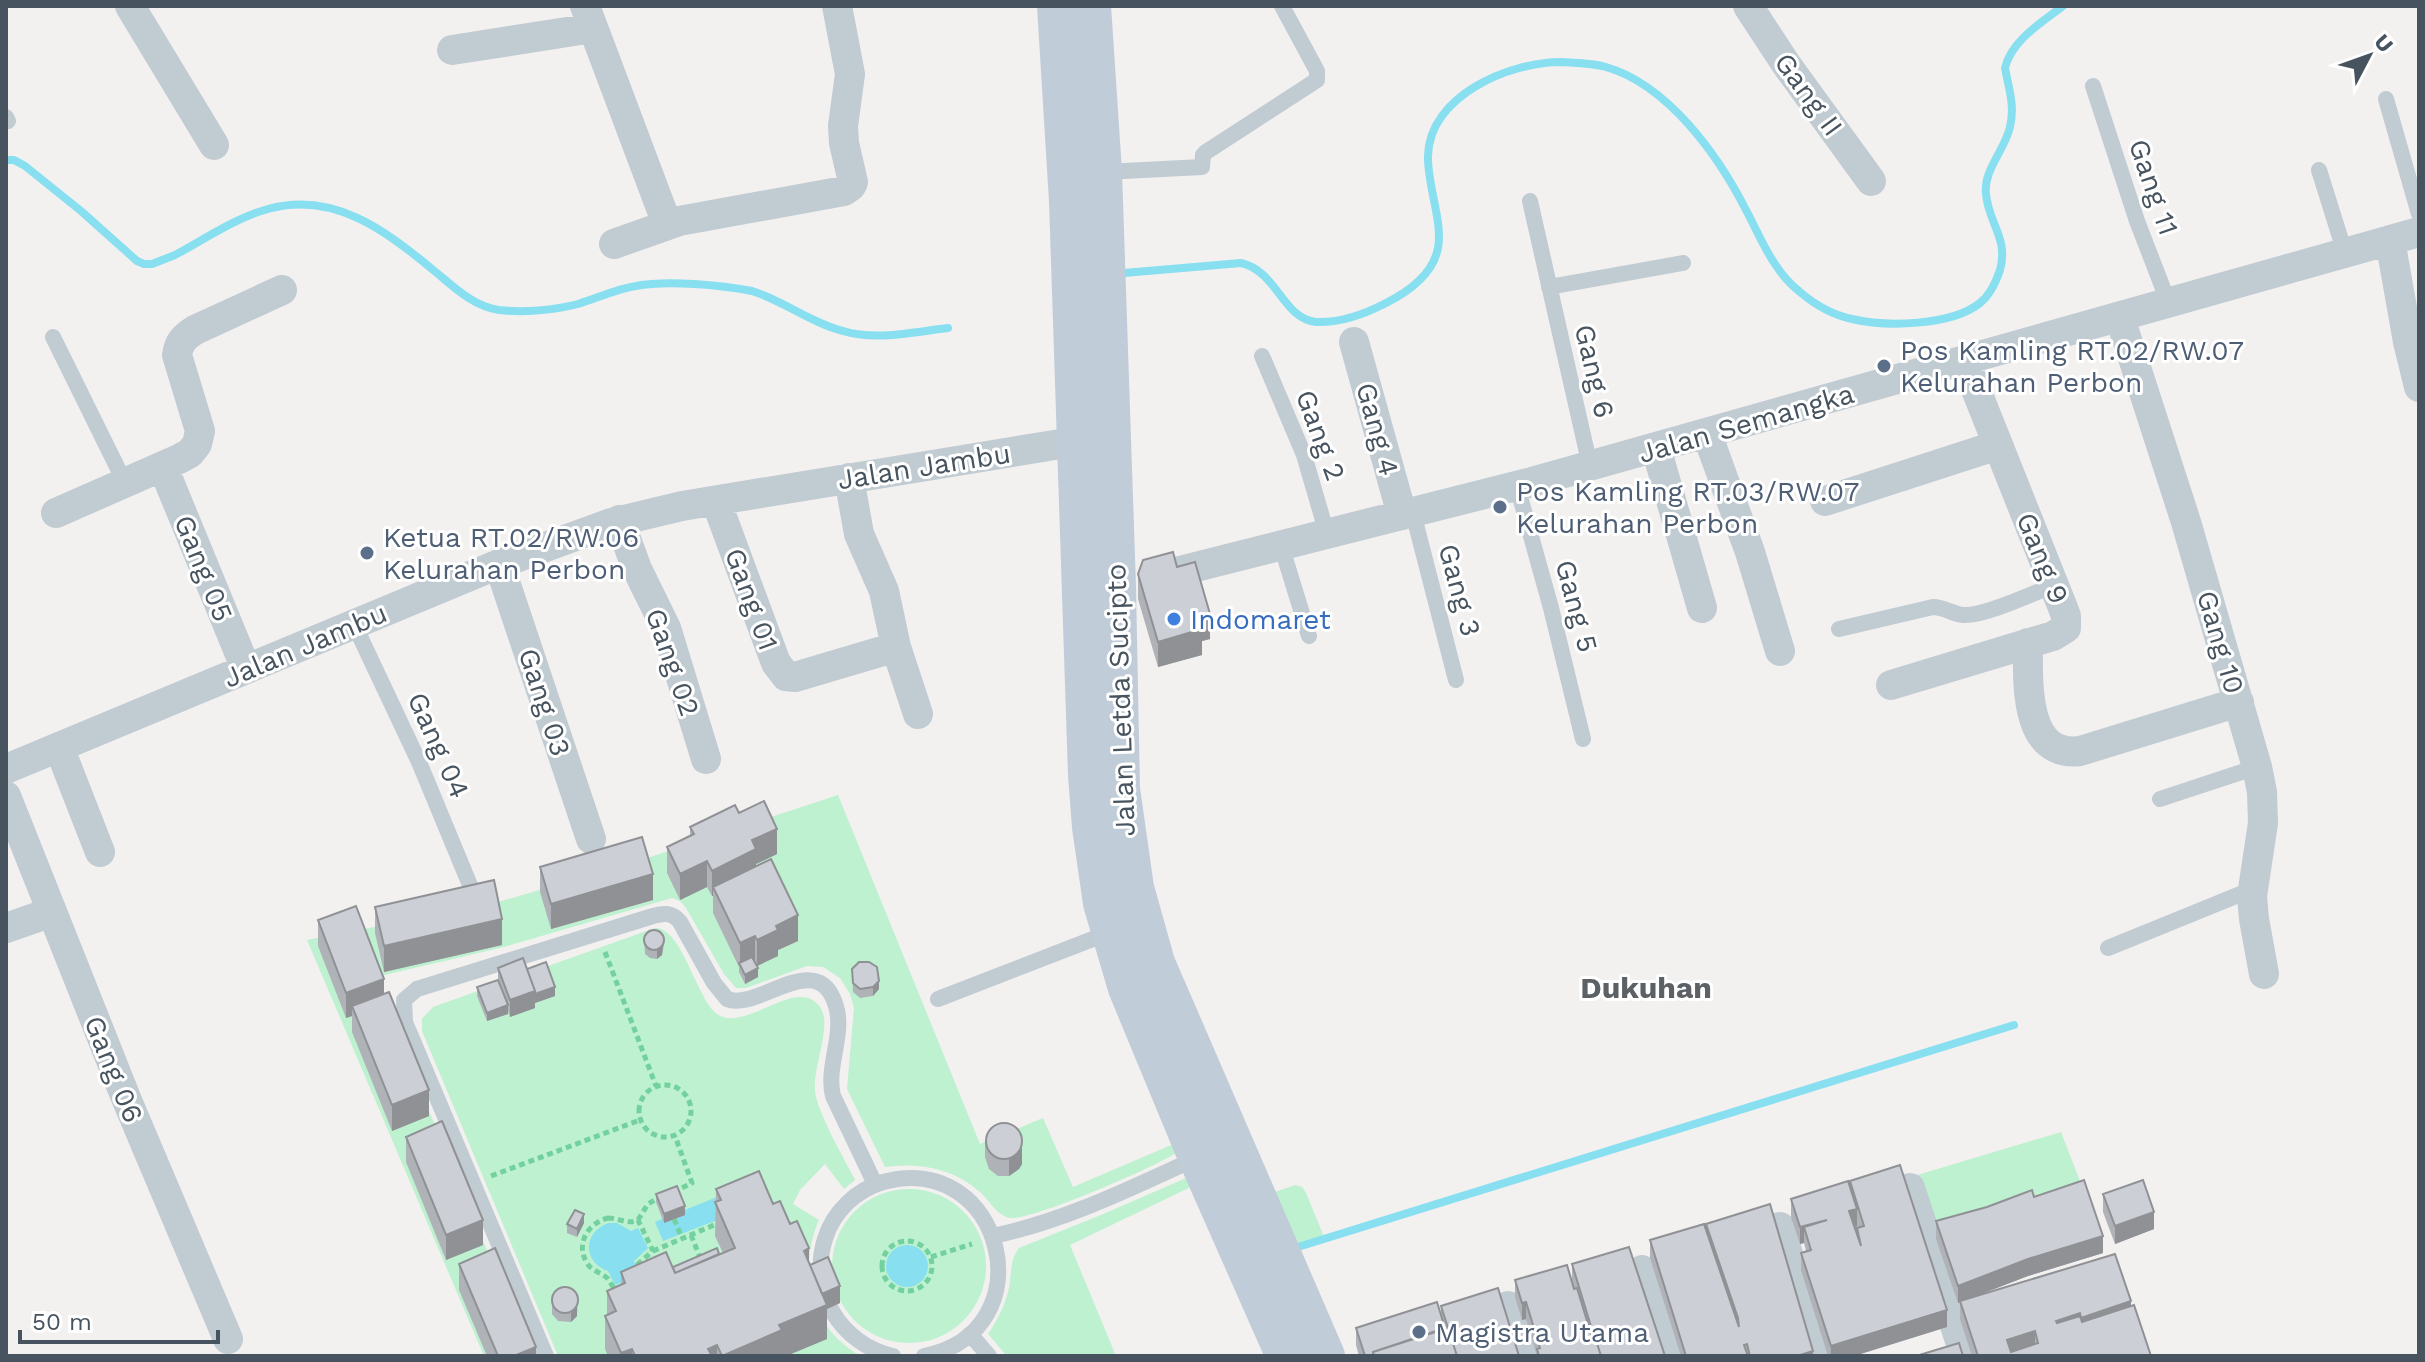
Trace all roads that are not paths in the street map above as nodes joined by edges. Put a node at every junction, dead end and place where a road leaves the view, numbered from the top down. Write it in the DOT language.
graph roads {
  1 [pos="130,6"];
  2 [pos="837,6"];
  3 [pos="1058,6"];
  4 [pos="1090,6"];
  5 [pos="1282,6"];
  6 [pos="1748,6"];
  7 [pos="589,17"];
  8 [pos="452,50"];
  9 [pos="2093,86"];
  10 [pos="2386,99"];
  11 [pos="214,145"];
  12 [pos="2319,170"];
  13 [pos="1871,181"];
  14 [pos="1090,191"];
  15 [pos="1530,201"];
  16 [pos="2419,214"];
  17 [pos="667,224"];
  18 [pos="2405,236"];
  19 [pos="614,244"];
  20 [pos="2345,253"];
  21 [pos="1683,263"];
  22 [pos="1549,287"];
  23 [pos="282,290"];
  24 [pos="2169,304"];
  25 [pos="2120,318"];
  26 [pos="53,337"];
  27 [pos="1354,342"];
  28 [pos="1262,356"];
  29 [pos="1965,362"];
  30 [pos="2419,387"];
  31 [pos="1707,434"];
  32 [pos="1079,441"];
  33 [pos="1998,445"];
  34 [pos="1656,448"];
  35 [pos="1590,466"];
  36 [pos="163,467"];
  37 [pos="849,478"];
  38 [pos="125,483"];
  39 [pos="1517,486"];
  40 [pos="716,501"];
  41 [pos="1825,501"];
  42 [pos="56,513"];
  43 [pos="1408,514"];
  44 [pos="619,520"];
  45 [pos="1327,534"];
  46 [pos="1281,545"];
  47 [pos="499,564"];
  48 [pos="2054,585"];
  49 [pos="1105,603"];
  50 [pos="1702,608"];
  51 [pos="354,624"];
  52 [pos="1839,629"];
  53 [pos="1309,636"];
  54 [pos="2028,643"];
  55 [pos="896,647"];
  56 [pos="1780,651"];
  57 [pos="246,669"];
  58 [pos="1456,680"];
  59 [pos="1891,685"];
  60 [pos="2239,702"];
  61 [pos="918,714"];
  62 [pos="1583,739"];
  63 [pos="59,747"];
  64 [pos="706,759"];
  65 [pos="2257,767"];
  66 [pos="6,769"];
  67 [pos="6,796"];
  68 [pos="2160,799"];
  69 [pos="591,839"];
  70 [pos="100,852"];
  71 [pos="2253,889"];
  72 [pos="472,890"];
  73 [pos="52,912"];
  74 [pos="6,928"];
  75 [pos="1111,932"];
  76 [pos="2108,948"];
  77 [pos="2264,974"];
  78 [pos="938,999"];
  79 [pos="1214,1149"];
  80 [pos="875,1184"];
  81 [pos="1910,1188"];
  82 [pos="1780,1227"];
  83 [pos="993,1236"];
  84 [pos="1642,1270"];
  85 [pos="1508,1306"];
  86 [pos="970,1334"];
  87 [pos="228,1339"];
  88 [pos="1953,1351"];
  89 [pos="546,1356"];
  90 [pos="893,1356"];
  91 [pos="924,1356"];
  92 [pos="989,1356"];
  93 [pos="1287,1356"];
  94 [pos="1324,1356"];
  95 [pos="1523,1356"];
  96 [pos="1669,1356"];
  97 [pos="1818,1356"];
  1 -- 11 [label="street"];
  2 -- 17 [label="street"];
  3 -- 14 [label="main road, Jalan Letda Sucipto"];
  4 -- 14 [label="main road, Jalan Letda Sucipto"];
  5 -- 14 [label="lane"];
  6 -- 13 [label="street, Gang II"];
  7 -- 8 [label="street"];
  7 -- 17 [label="street"];
  9 -- 24 [label="lane, Gang 11"];
  10 -- 16 [label="lane"];
  12 -- 20 [label="lane"];
  14 -- 32 [label="main road, Jalan Letda Sucipto"];
  14 -- 49 [label="main road, Jalan Letda Sucipto"];
  15 -- 22 [label="lane, Gang 6"];
  17 -- 19 [label="street"];
  18 -- 20 [label="street, Jalan Semangka"];
  18 -- 30 [label="street"];
  20 -- 24 [label="street, Jalan Semangka"];
  21 -- 22 [label="lane"];
  22 -- 35 [label="lane, Gang 6"];
  23 -- 36 [label="street"];
  24 -- 25 [label="street, Jalan Semangka"];
  25 -- 29 [label="street, Jalan Semangka"];
  25 -- 60 [label="street, Gang 10"];
  26 -- 38 [label="lane"];
  27 -- 43 [label="street, Gang 4"];
  28 -- 45 [label="lane, Gang 2"];
  29 -- 31 [label="street, Jalan Semangka"];
  29 -- 33 [label="street, Gang 9"];
  31 -- 34 [label="street, Jalan Semangka"];
  31 -- 56 [label="street"];
  32 -- 37 [label="street, Jalan Jambu"];
  32 -- 49 [label="main road, Jalan Letda Sucipto"];
  33 -- 41 [label="street"];
  33 -- 48 [label="street, Gang 9"];
  34 -- 35 [label="street, Jalan Semangka"];
  34 -- 50 [label="street"];
  35 -- 39 [label="street, Jalan Semangka"];
  36 -- 38 [label="street"];
  36 -- 57 [label="street, Gang 05"];
  37 -- 40 [label="street, Jalan Jambu"];
  37 -- 55 [label="street"];
  38 -- 42 [label="street"];
  39 -- 43 [label="street, Jalan Semangka"];
  39 -- 62 [label="lane, Gang 5"];
  40 -- 44 [label="street, Jalan Jambu"];
  40 -- 55 [label="street, Gang 01"];
  43 -- 45 [label="street, Jalan Semangka"];
  43 -- 58 [label="lane, Gang 3"];
  44 -- 47 [label="street, Jalan Jambu"];
  44 -- 64 [label="street, Gang 02"];
  45 -- 46 [label="street, Jalan Semangka"];
  46 -- 49 [label="street, Jalan Semangka"];
  46 -- 53 [label="lane"];
  47 -- 51 [label="street, Jalan Jambu"];
  47 -- 69 [label="street, Gang 03"];
  48 -- 52 [label="lane"];
  48 -- 54 [label="street, Gang 9"];
  49 -- 75 [label="main road, Jalan Letda Sucipto"];
  49 -- 79 [label="main road, Jalan Letda Sucipto"];
  51 -- 57 [label="street, Jalan Jambu"];
  51 -- 72 [label="lane, Gang 04"];
  54 -- 59 [label="street, Gang 9"];
  54 -- 60 [label="street"];
  55 -- 61 [label="street"];
  57 -- 63 [label="street, Jalan Jambu"];
  60 -- 65 [label="street, Gang 10"];
  63 -- 66 [label="street, Jalan Jambu"];
  63 -- 70 [label="street"];
  65 -- 68 [label="lane"];
  65 -- 71 [label="street, Gang 10"];
  67 -- 73 [label="street, Gang 06"];
  71 -- 76 [label="lane"];
  71 -- 77 [label="street, Gang 10"];
  73 -- 74 [label="street"];
  73 -- 87 [label="street, Gang 06"];
  75 -- 78 [label="lane"];
  75 -- 79 [label="main road, Jalan Letda Sucipto"];
  79 -- 83 [label="lane"];
  79 -- 93 [label="main road, Jalan Letda Sucipto"];
  79 -- 94 [label="main road, Jalan Letda Sucipto"];
  80 -- 83 [label="lane"];
  80 -- 89 [label="lane"];
  80 -- 90 [label="lane"];
  81 -- 88 [label="street"];
  82 -- 97 [label="street"];
  83 -- 86 [label="lane"];
  84 -- 96 [label="street"];
  85 -- 95 [label="street"];
  86 -- 91 [label="lane"];
  86 -- 92 [label="lane"];
}
